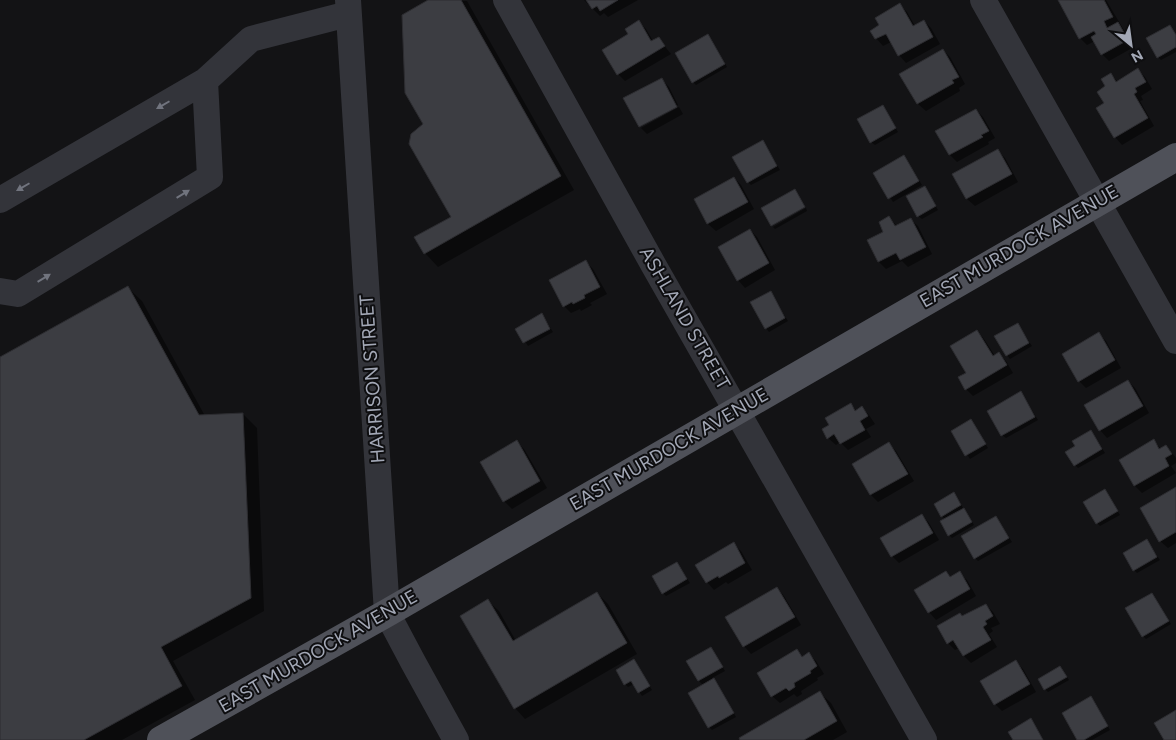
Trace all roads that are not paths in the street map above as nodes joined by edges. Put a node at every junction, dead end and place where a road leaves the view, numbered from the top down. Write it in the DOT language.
graph roads {
  1 [pos="506,0"];
  2 [pos="982,0"];
  3 [pos="348,7"];
  4 [pos="206,81"];
  5 [pos="1176,157"];
  6 [pos="0,200"];
  7 [pos="1097,202"];
  8 [pos="0,291"];
  9 [pos="1176,341"];
  10 [pos="737,410"];
  11 [pos="387,612"];
  12 [pos="167,738"];
  13 [pos="456,740"];
  14 [pos="924,740"];
  1 -- 10 [label="street, ASHLAND STREET"];
  2 -- 7 [label="street"];
  3 -- 4 [label="street"];
  3 -- 11 [label="street, HARRISON STREET"];
  4 -- 6 [label="street, one-way"];
  8 -- 4 [label="street, one-way"];
  5 -- 7 [label="main road, EAST MURDOCK AVENUE"];
  7 -- 9 [label="street"];
  7 -- 10 [label="main road, EAST MURDOCK AVENUE"];
  10 -- 11 [label="main road, EAST MURDOCK AVENUE"];
  10 -- 14 [label="street, ASHLAND STREET"];
  11 -- 12 [label="main road, EAST MURDOCK AVENUE"];
  11 -- 13 [label="street, HARRISON STREET"];
}
